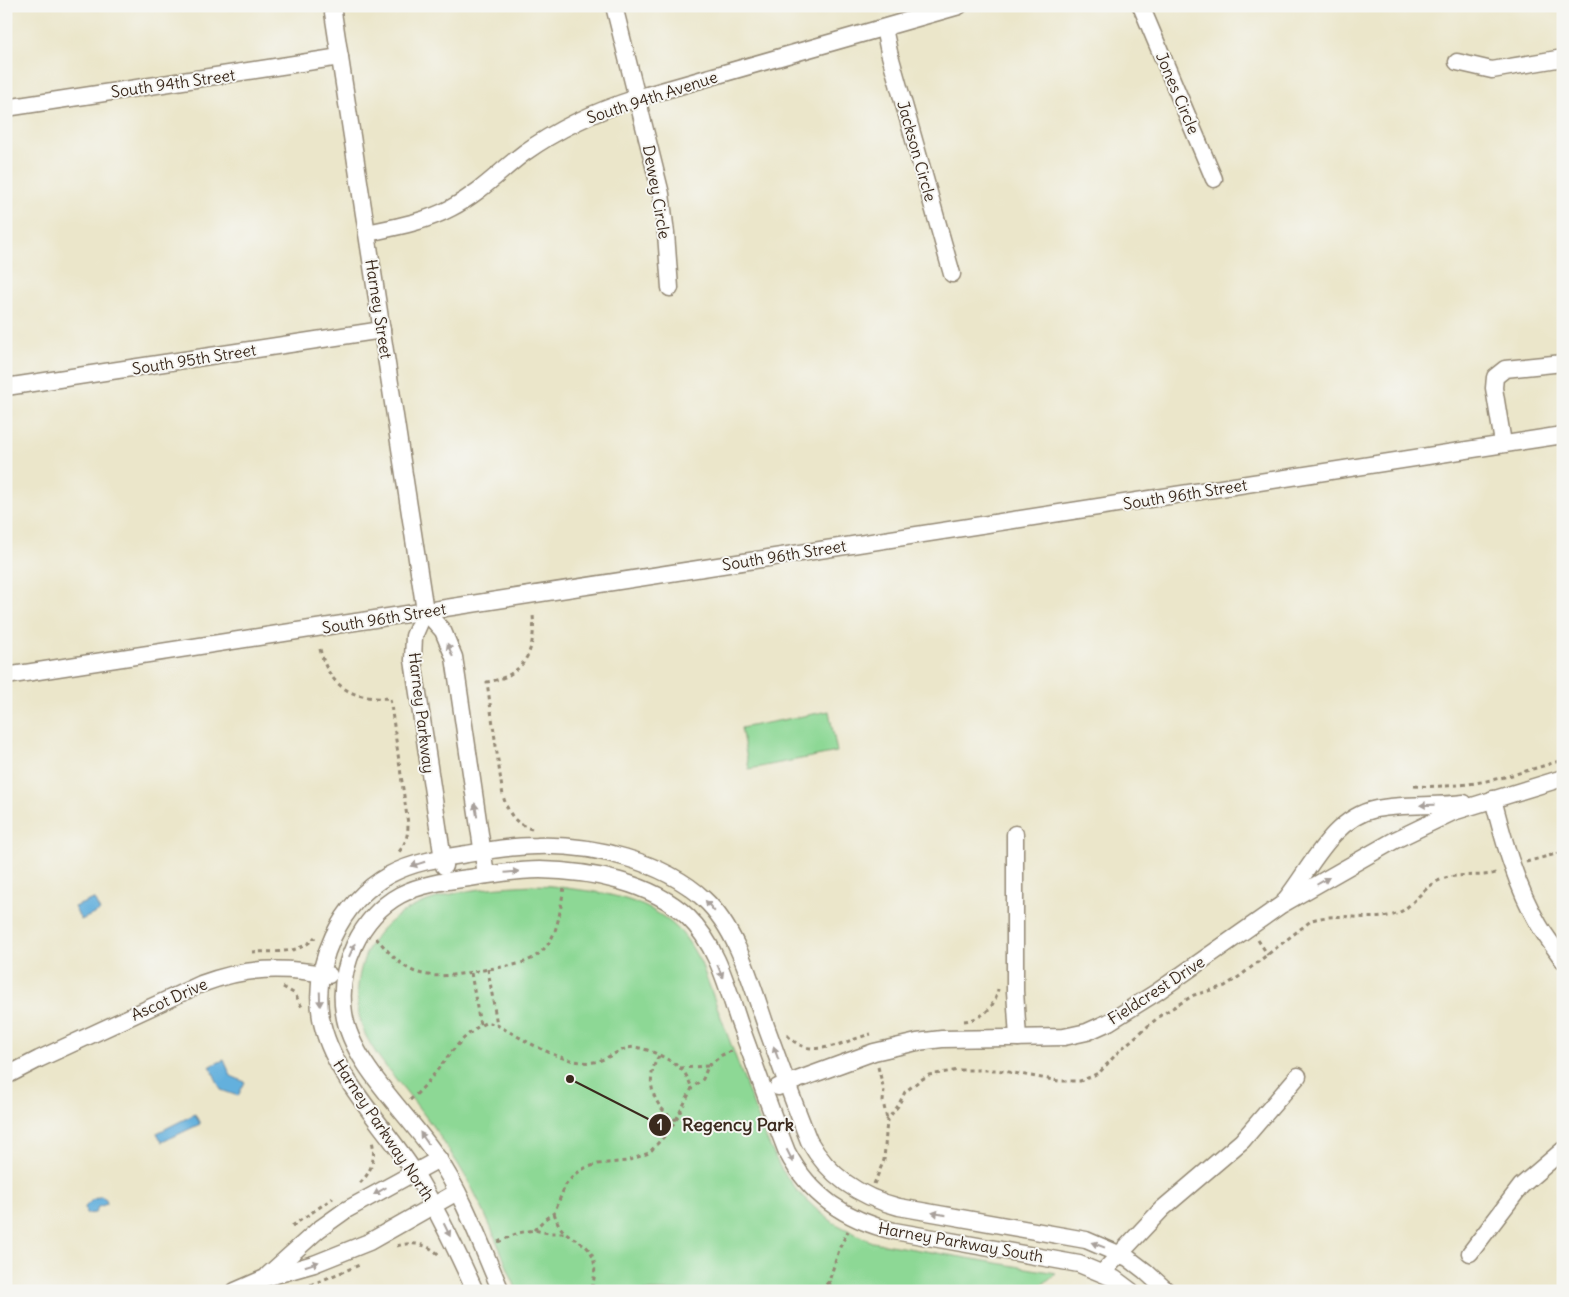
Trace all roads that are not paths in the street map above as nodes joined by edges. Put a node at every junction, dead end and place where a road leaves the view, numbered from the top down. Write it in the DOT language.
graph roads {
  1 [pos="332,6"];
  2 [pos="614,6"];
  3 [pos="959,6"];
  4 [pos="1141,6"];
  5 [pos="884,28"];
  6 [pos="340,57"];
  7 [pos="1563,58"];
  8 [pos="1457,62"];
  9 [pos="637,98"];
  10 [pos="6,108"];
  11 [pos="1214,179"];
  12 [pos="367,233"];
  13 [pos="952,274"];
  14 [pos="670,288"];
  15 [pos="382,330"];
  16 [pos="1563,363"];
  17 [pos="6,387"];
  18 [pos="1563,434"];
  19 [pos="1503,443"];
  20 [pos="425,611"];
  21 [pos="6,676"];
  22 [pos="1563,778"];
  23 [pos="1493,799"];
  24 [pos="1015,834"];
  25 [pos="483,851"];
  26 [pos="442,858"];
  27 [pos="486,875"];
  28 [pos="446,881"];
  29 [pos="1281,906"];
  30 [pos="1563,960"];
  31 [pos="320,973"];
  32 [pos="344,977"];
  33 [pos="1018,1038"];
  34 [pos="6,1076"];
  35 [pos="1298,1076"];
  36 [pos="787,1084"];
  37 [pos="765,1092"];
  38 [pos="1563,1150"];
  39 [pos="438,1159"];
  40 [pos="414,1172"];
  41 [pos="457,1192"];
  42 [pos="434,1205"];
  43 [pos="1470,1253"];
  44 [pos="1119,1254"];
  45 [pos="1102,1272"];
  46 [pos="265,1278"];
  47 [pos="235,1291"];
  48 [pos="474,1291"];
  49 [pos="501,1291"];
  50 [pos="1131,1291"];
  51 [pos="1167,1291"];
  1 -- 6 [label="street, Harney Street"];
  2 -- 9 [label="street, Dewey Circle"];
  3 -- 5 [label="street, South 94th Avenue"];
  4 -- 11 [label="street, Jones Circle"];
  5 -- 9 [label="street, South 94th Avenue"];
  5 -- 13 [label="street, Jackson Circle"];
  6 -- 10 [label="street, South 94th Street"];
  6 -- 12 [label="street, Harney Street"];
  7 -- 8 [label="street"];
  9 -- 12 [label="street, South 94th Avenue"];
  9 -- 14 [label="street, Dewey Circle"];
  12 -- 15 [label="street, Harney Street"];
  15 -- 17 [label="street, South 95th Street"];
  15 -- 20 [label="street, Harney Street"];
  16 -- 19 [label="street"];
  18 -- 19 [label="street, South 96th Street"];
  19 -- 20 [label="street, South 96th Street"];
  20 -- 21 [label="street, South 96th Street"];
  25 -- 20 [label="street, one-way"];
  20 -- 26 [label="street, Harney Parkway"];
  22 -- 23 [label="street, Fieldcrest Drive"];
  29 -- 23 [label="street, Fieldcrest Drive, one-way"];
  23 -- 29 [label="street, Fieldcrest Drive, one-way"];
  23 -- 30 [label="street"];
  24 -- 33 [label="street"];
  25 -- 26 [label="street, Harney Parkway North"];
  25 -- 27 [label="street"];
  36 -- 25 [label="street, Harney Parkway South, one-way"];
  26 -- 28 [label="street, Harney Parkway"];
  26 -- 31 [label="street, Harney Parkway North, one-way"];
  27 -- 28 [label="street, Harney Parkway South"];
  27 -- 37 [label="street, Harney Parkway South, one-way"];
  32 -- 28 [label="street, Harney Parkway North, one-way"];
  29 -- 33 [label="street, Fieldcrest Drive"];
  31 -- 32 [label="street, Ascot Drive"];
  31 -- 34 [label="street, Ascot Drive"];
  31 -- 40 [label="street, Harney Parkway North, one-way"];
  39 -- 32 [label="street, Harney Parkway North, one-way"];
  33 -- 36 [label="street, Fieldcrest Drive"];
  35 -- 44 [label="street"];
  36 -- 37 [label="street, Fieldcrest Drive"];
  44 -- 36 [label="street, Harney Parkway South, one-way"];
  37 -- 45 [label="street, Harney Parkway South, one-way"];
  38 -- 43 [label="street"];
  39 -- 40 [label="street"];
  39 -- 41 [label="street, Harney Parkway North"];
  40 -- 42 [label="street, Harney Parkway North"];
  40 -- 46 [label="street, one-way"];
  41 -- 42 [label="street"];
  41 -- 49 [label="street, Harney Parkway North"];
  46 -- 42 [label="street, one-way"];
  42 -- 48 [label="street, Harney Parkway North, one-way"];
  44 -- 45 [label="street"];
  44 -- 51 [label="street, Harney Parkway South"];
  45 -- 50 [label="street, Harney Parkway South"];
  46 -- 47 [label="street"];
}
